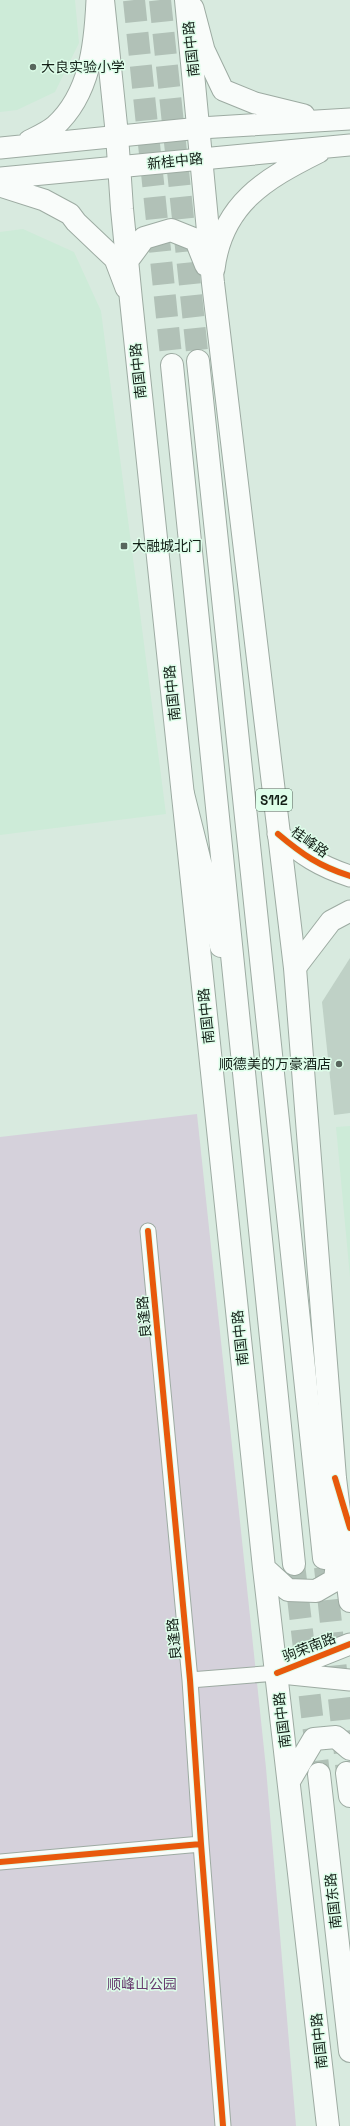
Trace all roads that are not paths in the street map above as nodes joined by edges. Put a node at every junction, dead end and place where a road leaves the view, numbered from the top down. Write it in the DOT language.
graph roads {
  1 [pos="97,0"];
  2 [pos="103,0"];
  3 [pos="186,0"];
  4 [pos="192,0"];
  5 [pos="350,119"];
  6 [pos="330,121"];
  7 [pos="200,128"];
  8 [pos="117,135"];
  9 [pos="350,145"];
  10 [pos="21,146"];
  11 [pos="329,147"];
  12 [pos="0,148"];
  13 [pos="203,158"];
  14 [pos="120,167"];
  15 [pos="0,178"];
  16 [pos="0,186"];
  17 [pos="127,260"];
  18 [pos="213,281"];
  19 [pos="131,300"];
  20 [pos="198,361"];
  21 [pos="172,365"];
  22 [pos="183,794"];
  23 [pos="278,834"];
  24 [pos="350,876"];
  25 [pos="350,911"];
  26 [pos="295,968"];
  27 [pos="240,1023"];
  28 [pos="148,1231"];
  29 [pos="346,1529"];
  30 [pos="324,1558"];
  31 [pos="294,1564"];
  32 [pos="264,1568"];
  33 [pos="350,1602"];
  34 [pos="350,1644"];
  35 [pos="277,1673"];
  36 [pos="190,1680"];
  37 [pos="350,1680"];
  38 [pos="350,1749"];
  39 [pos="348,1773"];
  40 [pos="319,1774"];
  41 [pos="289,1781"];
  42 [pos="350,1796"];
  43 [pos="201,1844"];
  44 [pos="0,1862"];
  45 [pos="350,2051"];
  46 [pos="224,2126"];
  47 [pos="328,2126"];
  1 -- 10 [label="main road"];
  2 -- 8 [label="main road, 南国中路"];
  3 -- 7 [label="main road, 南国中路 / S112"];
  4 -- 6 [label="main road"];
  5 -- 6 [label="main road"];
  6 -- 7 [label="main road"];
  7 -- 8 [label="main road"];
  7 -- 13 [label="main road, 南国中路 / S112"];
  8 -- 10 [label="main road"];
  8 -- 14 [label="main road, 南国中路"];
  9 -- 11 [label="main road, 新桂中路"];
  10 -- 12 [label="main road"];
  11 -- 13 [label="main road, 新桂中路"];
  11 -- 18 [label="main road"];
  13 -- 14 [label="main road, 新桂中路"];
  13 -- 18 [label="main road, 南国中路 / S112"];
  14 -- 15 [label="main road, 新桂中路"];
  14 -- 17 [label="main road, 南国中路"];
  16 -- 19 [label="main road"];
  17 -- 18 [label="main road"];
  17 -- 19 [label="main road, 南国中路"];
  18 -- 23 [label="main road, 南国中路 / S112"];
  19 -- 22 [label="main road, 南国中路"];
  20 -- 30 [label="main road, S112"];
  21 -- 27 [label="main road"];
  22 -- 27 [label="main road"];
  22 -- 32 [label="main road, 南国中路"];
  23 -- 24 [label="main road, 桂峰路"];
  23 -- 26 [label="main road, 南国中路 / S112"];
  25 -- 26 [label="main road"];
  26 -- 29 [label="main road, 南国中路 / S112"];
  27 -- 31 [label="main road"];
  28 -- 36 [label="street, 良逢路"];
  29 -- 32 [label="main road"];
  29 -- 33 [label="main road, 南国中路 / S112"];
  32 -- 35 [label="main road, 南国中路"];
  34 -- 35 [label="main road, 驹荣南路"];
  35 -- 36 [label="street"];
  35 -- 37 [label="main road, 驹荣南路"];
  35 -- 41 [label="main road, 南国中路"];
  36 -- 43 [label="street, 良逢路"];
  38 -- 41 [label="main road"];
  39 -- 42 [label="main road"];
  40 -- 45 [label="main road, 南国东路"];
  41 -- 47 [label="main road, 南国中路"];
  43 -- 44 [label="street"];
  43 -- 46 [label="street, 良逢路"];
}
